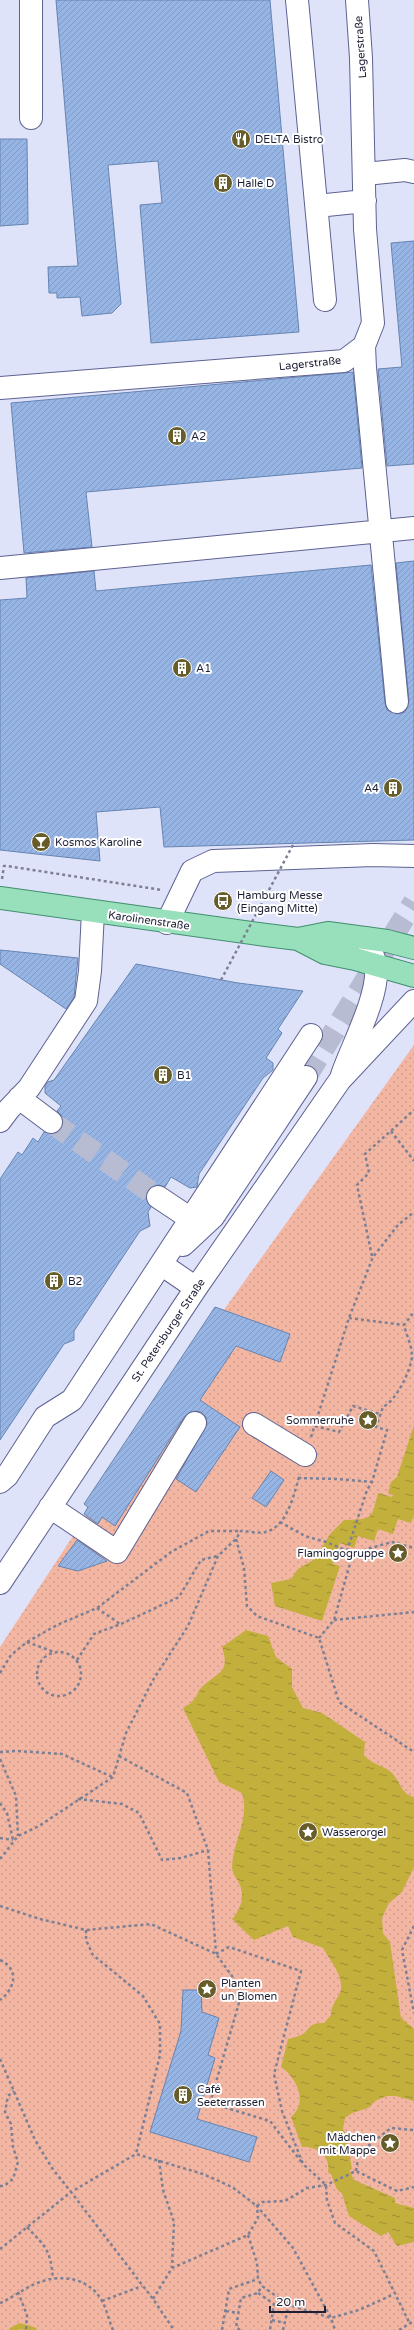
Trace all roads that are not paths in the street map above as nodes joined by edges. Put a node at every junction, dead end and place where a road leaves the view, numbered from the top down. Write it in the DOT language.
graph roads {
  1 [pos="31,0"];
  2 [pos="297,0"];
  3 [pos="356,0"];
  4 [pos="31,118"];
  5 [pos="414,172"];
  6 [pos="365,174"];
  7 [pos="365,200"];
  8 [pos="317,206"];
  9 [pos="325,300"];
  10 [pos="364,346"];
  11 [pos="0,388"];
  12 [pos="414,528"];
  13 [pos="380,532"];
  14 [pos="0,568"];
  15 [pos="397,702"];
  16 [pos="414,856"];
  17 [pos="1,890"];
  18 [pos="93,912"];
  19 [pos="167,923"];
  20 [pos="365,938"];
  21 [pos="298,939"];
  22 [pos="411,947"];
  23 [pos="376,965"];
  24 [pos="407,974"];
  25 [pos="414,1001"];
  26 [pos="311,1035"];
  27 [pos="306,1077"];
  28 [pos="340,1080"];
  29 [pos="19,1098"];
  30 [pos="0,1121"];
  31 [pos="51,1122"];
  32 [pos="158,1196"];
  33 [pos="191,1219"];
  34 [pos="161,1264"];
  35 [pos="196,1288"];
  36 [pos="195,1423"];
  37 [pos="254,1424"];
  38 [pos="305,1455"];
  39 [pos="0,1482"];
  40 [pos="50,1507"];
  41 [pos="0,1582"];
  1 -- 4 [label="street"];
  2 -- 8 [label="street"];
  3 -- 6 [label="street, Lagerstraße"];
  5 -- 6 [label="street"];
  6 -- 7 [label="street, Lagerstraße"];
  7 -- 8 [label="street"];
  7 -- 10 [label="street, Lagerstraße"];
  8 -- 9 [label="street"];
  10 -- 11 [label="street, Lagerstraße"];
  10 -- 13 [label="street"];
  12 -- 13 [label="street"];
  13 -- 14 [label="street"];
  13 -- 15 [label="street"];
  16 -- 19 [label="street"];
  17 -- 18 [label="main road, Karolinenstraße"];
  18 -- 19 [label="main road, Karolinenstraße"];
  18 -- 29 [label="street"];
  19 -- 21 [label="main road, Karolinenstraße"];
  20 -- 21 [label="main road, Karolinenstraße"];
  20 -- 22 [label="main road, Karolinenstraße"];
  20 -- 23 [label="street, St. Petersburger Straße"];
  21 -- 23 [label="main road, Karolinenstraße"];
  23 -- 24 [label="main road, Karolinenstraße"];
  23 -- 28 [label="street, St. Petersburger Straße"];
  25 -- 28 [label="street, St. Petersburger Straße"];
  26 -- 33 [label="street"];
  27 -- 34 [label="street"];
  28 -- 35 [label="street, St. Petersburger Straße"];
  29 -- 30 [label="street"];
  29 -- 31 [label="street"];
  32 -- 33 [label="street"];
  33 -- 34 [label="street"];
  34 -- 35 [label="street"];
  34 -- 39 [label="street"];
  35 -- 40 [label="street, St. Petersburger Straße"];
  36 -- 40 [label="street"];
  37 -- 38 [label="street"];
  40 -- 41 [label="street, St. Petersburger Straße"];
}
